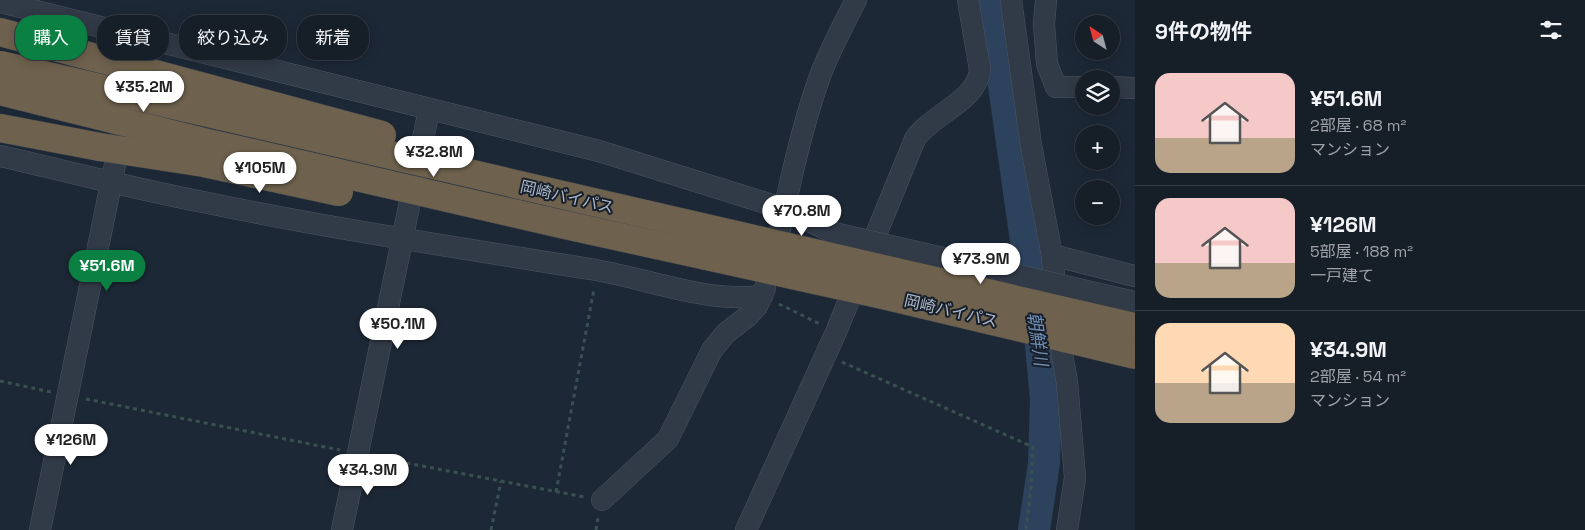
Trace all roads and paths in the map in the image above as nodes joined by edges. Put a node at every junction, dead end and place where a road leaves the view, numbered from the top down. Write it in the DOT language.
graph roads {
  1 [pos="856,0"];
  2 [pos="968,0"];
  3 [pos="1012,0"];
  4 [pos="1046,0"];
  5 [pos="0,2"];
  6 [pos="97,26"];
  7 [pos="0,32"];
  8 [pos="169,44"];
  9 [pos="136,60"];
  10 [pos="0,65"];
  11 [pos="1075,87"];
  12 [pos="1120,87"];
  13 [pos="1135,88"];
  14 [pos="0,91"];
  15 [pos="429,110"];
  16 [pos="0,128"];
  17 [pos="0,156"];
  18 [pos="111,182"];
  19 [pos="785,209"];
  20 [pos="561,224"];
  21 [pos="686,224"];
  22 [pos="403,238"];
  23 [pos="1052,256"];
  24 [pos="598,270"];
  25 [pos="1135,276"];
  26 [pos="762,296"];
  27 [pos="1135,302"];
  28 [pos="1135,327"];
  29 [pos="836,332"];
  30 [pos="826,354"];
  31 [pos="1135,355"];
  32 [pos="0,380"];
  33 [pos="67,395"];
  34 [pos="358,454"];
  35 [pos="501,481"];
  36 [pos="556,492"];
  37 [pos="602,500"];
  38 [pos="40,530"];
  39 [pos="342,530"];
  40 [pos="491,530"];
  41 [pos="596,530"];
  42 [pos="746,530"];
  43 [pos="1026,530"];
  44 [pos="1067,530"];
  1 -- 19 [label="street"];
  2 -- 29 [label="street"];
  3 -- 23 [label="street"];
  4 -- 11 [label="street"];
  5 -- 6 [label="street"];
  7 -- 21 [label="highway, bridge"];
  8 -- 15 [label="street"];
  9 -- 18 [label="street"];
  10 -- 21 [label="highway, 岡崎バイパス, bridge"];
  12 -- 13 [label="street"];
  14 -- 20 [label="highway, bridge"];
  15 -- 19 [label="street"];
  15 -- 22 [label="street"];
  16 -- 20 [label="highway, bridge"];
  17 -- 18 [label="street"];
  18 -- 22 [label="street"];
  18 -- 33 [label="street"];
  19 -- 26 [label="street"];
  19 -- 27 [label="street, bridge"];
  20 -- 31 [label="highway, 岡崎バイパス, bridge"];
  21 -- 28 [label="highway, 岡崎バイパス, bridge"];
  22 -- 24 [label="street"];
  22 -- 34 [label="street"];
  23 -- 25 [label="street"];
  23 -- 44 [label="street"];
  24 -- 26 [label="street"];
  24 -- 36 [label="path"];
  26 -- 29 [label="path"];
  26 -- 37 [label="street"];
  29 -- 30 [label="street"];
  30 -- 42 [label="street"];
  30 -- 43 [label="path"];
  32 -- 33 [label="path"];
  33 -- 34 [label="path"];
  33 -- 38 [label="street"];
  34 -- 35 [label="path"];
  34 -- 39 [label="street"];
  35 -- 36 [label="path"];
  35 -- 40 [label="path"];
  36 -- 37 [label="path"];
  37 -- 41 [label="path"];
}
